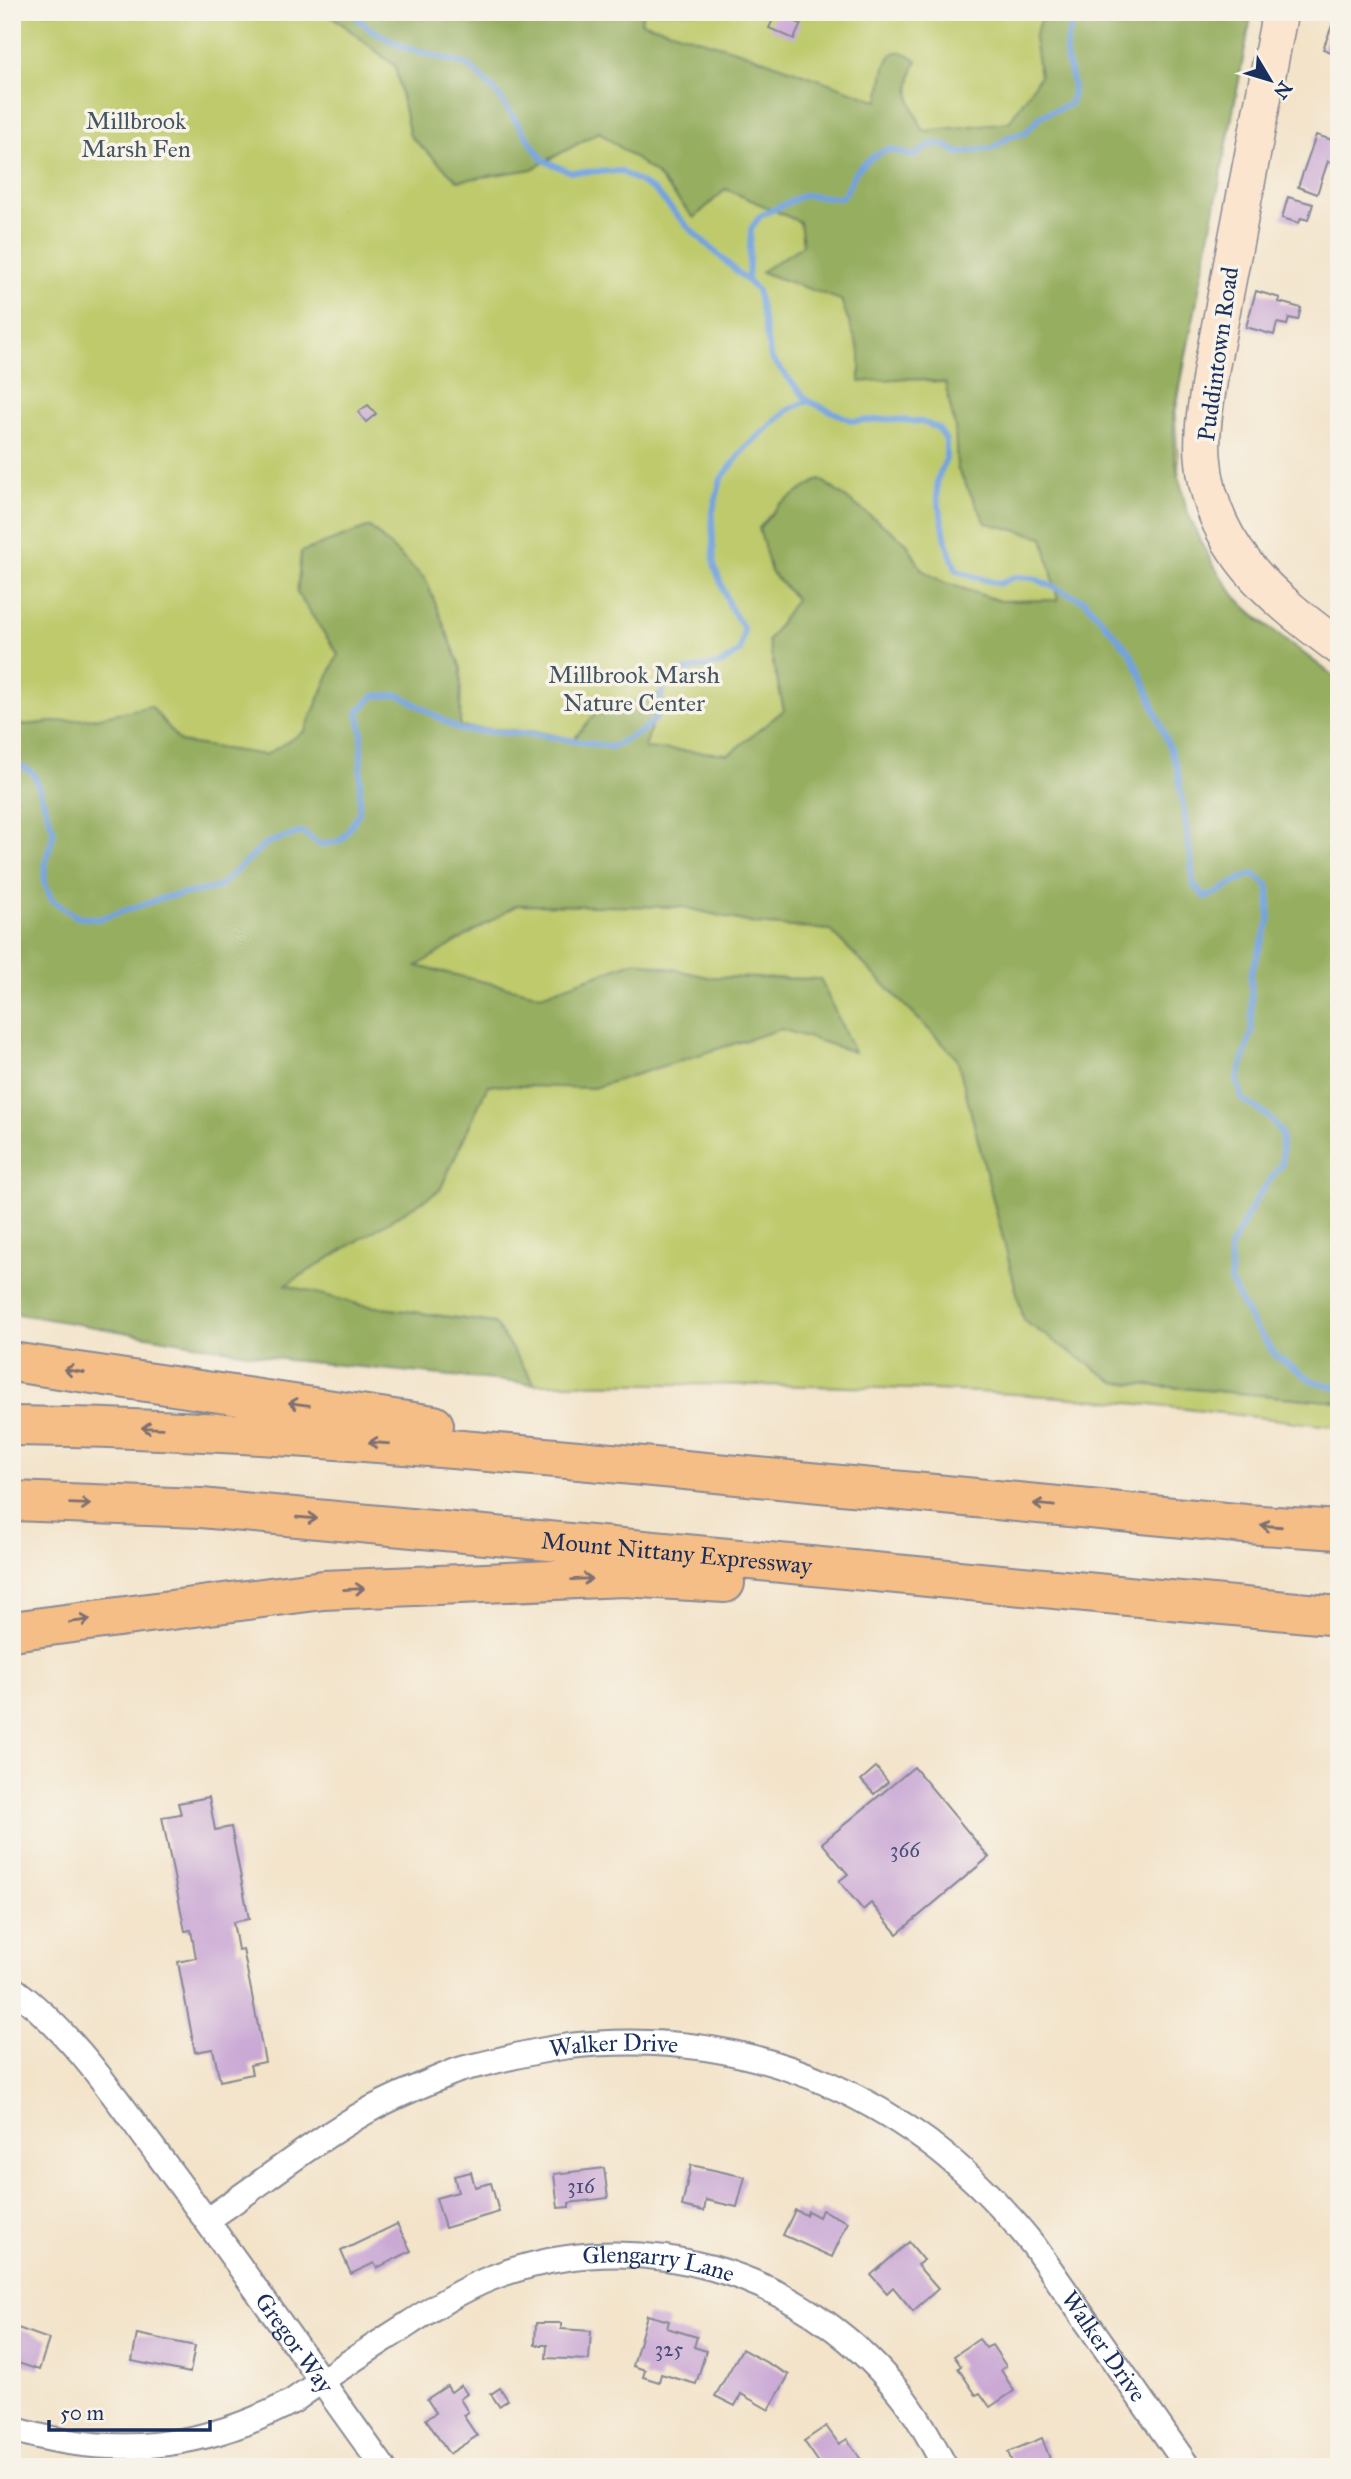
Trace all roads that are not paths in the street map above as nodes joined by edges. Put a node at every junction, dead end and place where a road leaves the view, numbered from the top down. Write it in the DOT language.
graph roads {
  1 [pos="1280,12"];
  2 [pos="1339,647"];
  3 [pos="12,1362"];
  4 [pos="12,1426"];
  5 [pos="998,1500"];
  6 [pos="12,1501"];
  7 [pos="1339,1530"];
  8 [pos="1339,1616"];
  9 [pos="1339,1623"];
  10 [pos="12,1630"];
  11 [pos="12,1988"];
  12 [pos="207,2220"];
  13 [pos="321,2381"];
  14 [pos="12,2429"];
  15 [pos="383,2467"];
  16 [pos="945,2467"];
  17 [pos="1188,2467"];
  1 -- 2 [label="street, Puddintown Road"];
  5 -- 3 [label="highway, one-way"];
  5 -- 4 [label="highway, one-way"];
  7 -- 5 [label="highway, one-way"];
  6 -- 8 [label="highway, Mount Nittany Expressway, one-way"];
  10 -- 9 [label="highway, one-way"];
  11 -- 12 [label="street"];
  12 -- 13 [label="street, Gregor Way"];
  12 -- 17 [label="street, Walker Drive"];
  13 -- 14 [label="street, Glengarry Lane"];
  13 -- 15 [label="street, Gregor Way"];
  13 -- 16 [label="street, Glengarry Lane"];
}
